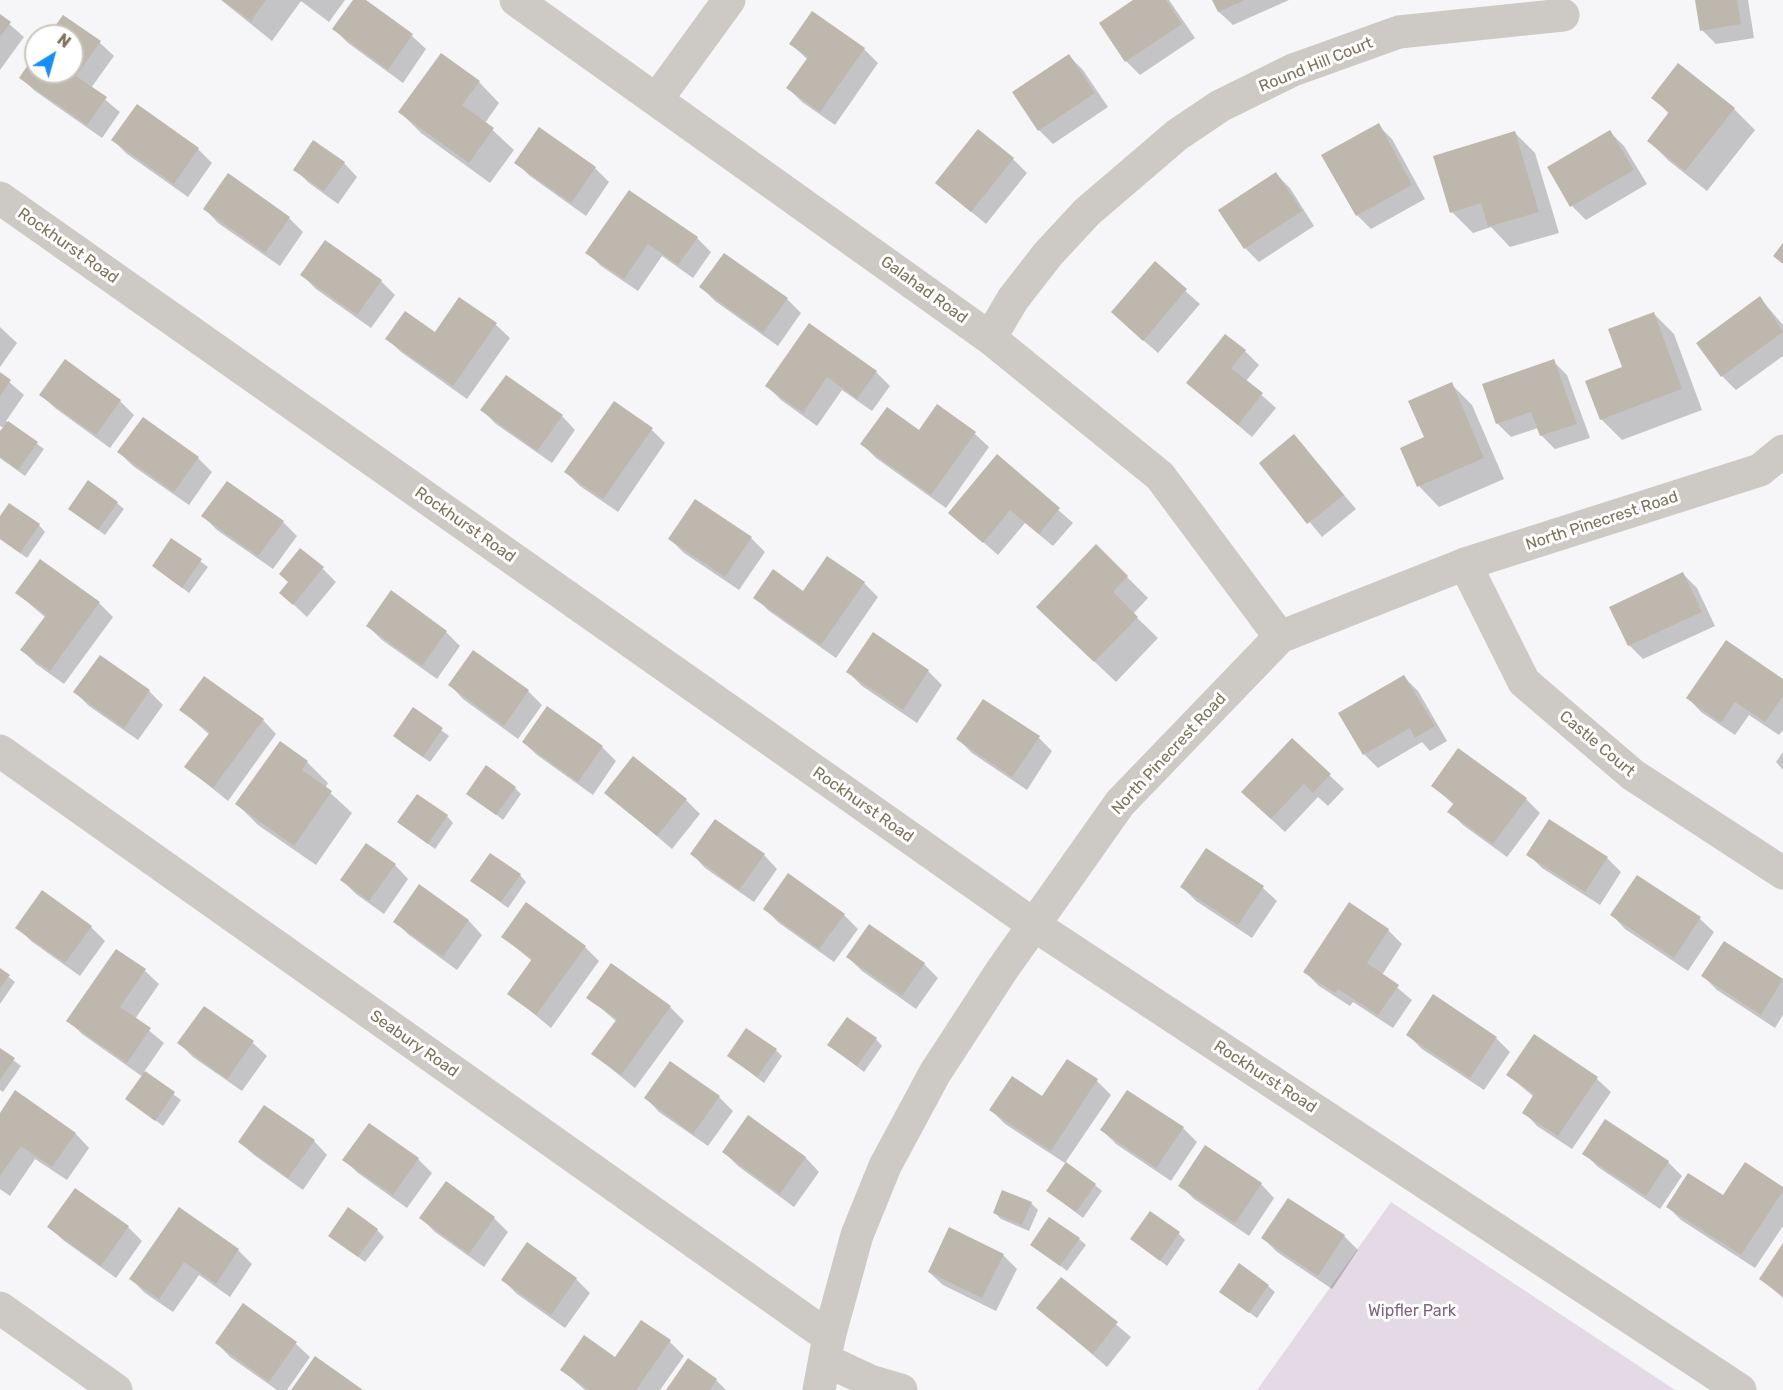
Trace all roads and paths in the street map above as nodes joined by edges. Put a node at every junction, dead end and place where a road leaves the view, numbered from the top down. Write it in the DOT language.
graph roads {
  1 [pos="516,0"];
  2 [pos="729,0"];
  3 [pos="1563,15"];
  4 [pos="657,99"];
  5 [pos="0,198"];
  6 [pos="990,338"];
  7 [pos="1783,451"];
  8 [pos="1465,564"];
  9 [pos="1280,637"];
  10 [pos="0,750"];
  11 [pos="1783,873"];
  12 [pos="1034,925"];
  13 [pos="0,1308"];
  14 [pos="824,1362"];
  15 [pos="116,1390"];
  16 [pos="900,1390"];
  17 [pos="1740,1390"];
  1 -- 4 [label="street, Galahad Road"];
  2 -- 4 [label="street"];
  3 -- 6 [label="street, Round Hill Court"];
  4 -- 6 [label="street, Galahad Road"];
  5 -- 12 [label="street, Rockhurst Road"];
  6 -- 9 [label="street, Galahad Road"];
  7 -- 8 [label="street, North Pinecrest Road"];
  8 -- 9 [label="street, North Pinecrest Road"];
  8 -- 11 [label="street, Castle Court"];
  9 -- 12 [label="street, North Pinecrest Road"];
  10 -- 14 [label="street, Seabury Road"];
  12 -- 14 [label="street, North Pinecrest Road"];
  12 -- 17 [label="street, Rockhurst Road"];
  13 -- 15 [label="street"];
  14 -- 16 [label="street, Seabury Road"];
}
